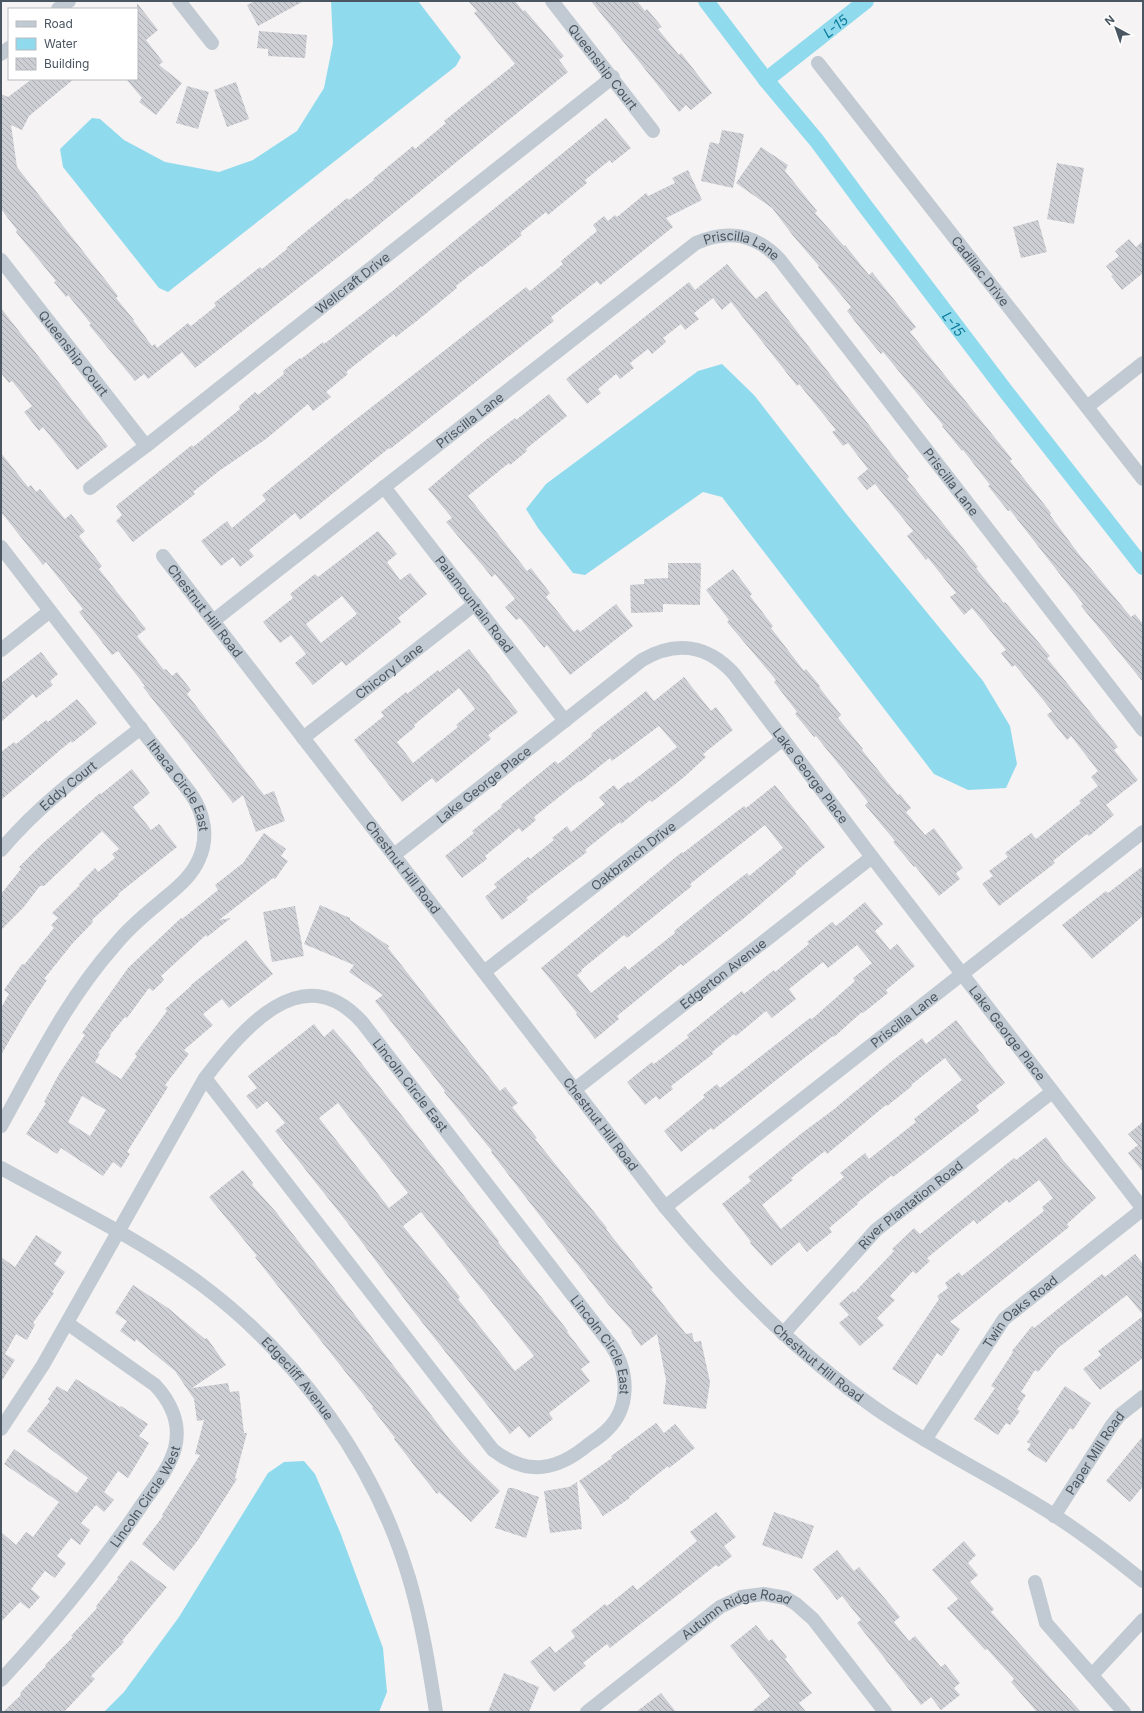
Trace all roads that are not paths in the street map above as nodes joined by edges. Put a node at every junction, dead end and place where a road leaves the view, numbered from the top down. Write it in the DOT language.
graph roads {
  1 [pos="69,1"];
  2 [pos="179,1"];
  3 [pos="552,1"];
  4 [pos="59,8"];
  5 [pos="212,43"];
  6 [pos="818,63"];
  7 [pos="613,78"];
  8 [pos="653,131"];
  9 [pos="1,260"];
  10 [pos="1143,363"];
  11 [pos="1087,407"];
  12 [pos="146,446"];
  13 [pos="1143,479"];
  14 [pos="384,486"];
  15 [pos="90,488"];
  16 [pos="1,547"];
  17 [pos="163,556"];
  18 [pos="475,604"];
  19 [pos="50,611"];
  20 [pos="213,621"];
  21 [pos="1,650"];
  22 [pos="565,721"];
  23 [pos="141,728"];
  24 [pos="1143,730"];
  25 [pos="303,738"];
  26 [pos="783,739"];
  27 [pos="1143,832"];
  28 [pos="1,850"];
  29 [pos="394,855"];
  30 [pos="872,857"];
  31 [pos="484,972"];
  32 [pos="962,974"];
  33 [pos="204,1078"];
  34 [pos="574,1090"];
  35 [pos="1052,1092"];
  36 [pos="1,1126"];
  37 [pos="1,1168"];
  38 [pos="665,1207"];
  39 [pos="1143,1209"];
  40 [pos="118,1232"];
  41 [pos="67,1323"];
  42 [pos="783,1334"];
  43 [pos="1143,1397"];
  44 [pos="1,1430"];
  45 [pos="925,1440"];
  46 [pos="1054,1516"];
  47 [pos="1143,1581"];
  48 [pos="1035,1582"];
  49 [pos="1143,1620"];
  50 [pos="1092,1675"];
  51 [pos="1,1680"];
  52 [pos="877,1709"];
  53 [pos="436,1712"];
  54 [pos="587,1712"];
  55 [pos="1124,1712"];
  1 -- 4 [label="street"];
  2 -- 5 [label="street"];
  3 -- 7 [label="street, Queenship Court"];
  6 -- 11 [label="street, Cadillac Drive"];
  7 -- 8 [label="street, Queenship Court"];
  7 -- 12 [label="street, Wellcraft Drive"];
  9 -- 12 [label="street, Queenship Court"];
  10 -- 11 [label="street"];
  11 -- 13 [label="street, Cadillac Drive"];
  12 -- 15 [label="street, Wellcraft Drive"];
  14 -- 18 [label="street, Palamountain Road"];
  14 -- 20 [label="street, Priscilla Lane"];
  14 -- 24 [label="street, Priscilla Lane"];
  16 -- 19 [label="street, Ithaca Circle East"];
  17 -- 20 [label="street, Chestnut Hill Road"];
  18 -- 22 [label="street, Palamountain Road"];
  18 -- 25 [label="street, Chicory Lane"];
  19 -- 21 [label="street"];
  19 -- 23 [label="street, Ithaca Circle East"];
  20 -- 25 [label="street, Chestnut Hill Road"];
  22 -- 26 [label="street, Lake George Place"];
  22 -- 29 [label="street, Lake George Place"];
  23 -- 28 [label="street, Eddy Court"];
  23 -- 36 [label="street, Ithaca Circle East"];
  25 -- 29 [label="street, Chestnut Hill Road"];
  26 -- 30 [label="street, Lake George Place"];
  26 -- 31 [label="street, Oakbranch Drive"];
  27 -- 32 [label="street, Priscilla Lane"];
  29 -- 31 [label="street, Chestnut Hill Road"];
  30 -- 32 [label="street, Lake George Place"];
  30 -- 34 [label="street, Edgerton Avenue"];
  31 -- 34 [label="street, Chestnut Hill Road"];
  32 -- 35 [label="street, Lake George Place"];
  32 -- 38 [label="street, Priscilla Lane"];
  33 -- 33 [label="street, Lincoln Circle East"];
  33 -- 40 [label="street, Lincoln Circle East"];
  34 -- 38 [label="street, Chestnut Hill Road"];
  35 -- 39 [label="street, Lake George Place"];
  35 -- 42 [label="street, River Plantation Road"];
  37 -- 40 [label="street, Edgecliff Avenue"];
  38 -- 42 [label="street, Chestnut Hill Road"];
  39 -- 45 [label="street, Twin Oaks Road"];
  40 -- 41 [label="street"];
  40 -- 53 [label="street, Edgecliff Avenue"];
  41 -- 44 [label="street"];
  41 -- 51 [label="street, Lincoln Circle West"];
  42 -- 45 [label="street, Chestnut Hill Road"];
  43 -- 46 [label="street, Paper Mill Road"];
  45 -- 46 [label="street, Chestnut Hill Road"];
  46 -- 47 [label="street, Chestnut Hill Road"];
  48 -- 50 [label="street"];
  49 -- 50 [label="street"];
  50 -- 55 [label="street"];
  52 -- 54 [label="street, Autumn Ridge Road"];
}
